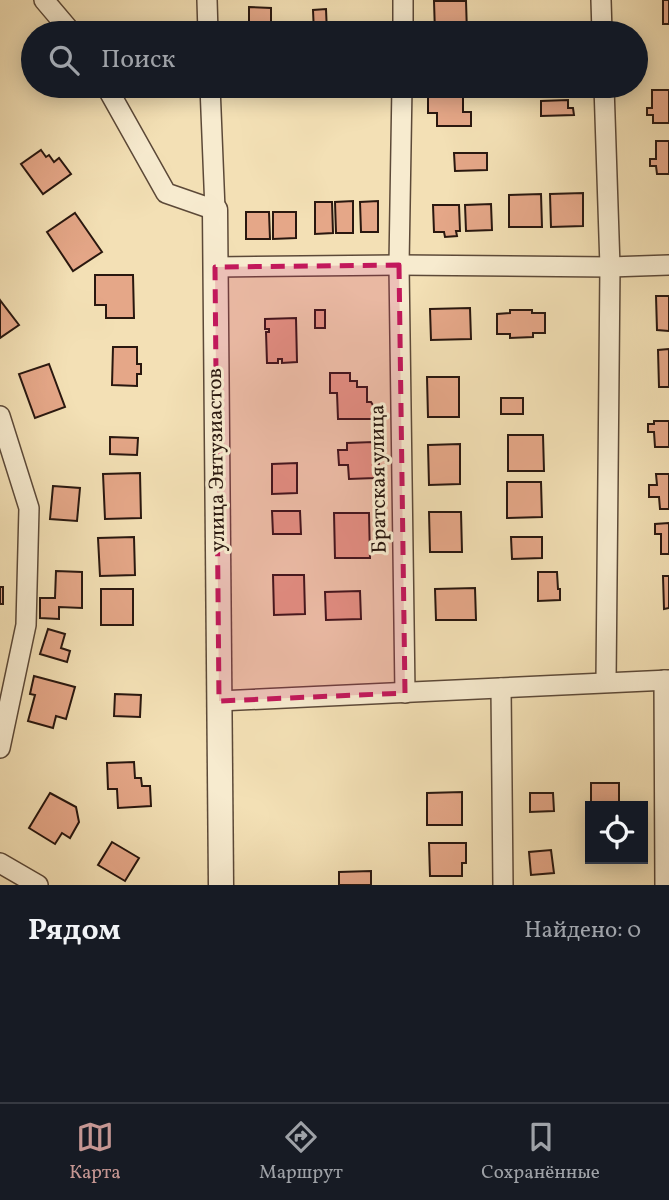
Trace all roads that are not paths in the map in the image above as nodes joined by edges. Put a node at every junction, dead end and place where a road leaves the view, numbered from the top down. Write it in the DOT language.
graph roads {
  1 [pos="44,0"];
  2 [pos="207,0"];
  3 [pos="403,0"];
  4 [pos="601,0"];
  5 [pos="62,21"];
  6 [pos="208,21"];
  7 [pos="403,21"];
  8 [pos="602,21"];
  9 [pos="113,98"];
  10 [pos="210,98"];
  11 [pos="402,98"];
  12 [pos="604,98"];
  13 [pos="215,210"];
  14 [pos="399,265"];
  15 [pos="669,265"];
  16 [pos="215,267"];
  17 [pos="610,267"];
  18 [pos="0,416"];
  19 [pos="667,680"];
  20 [pos="606,682"];
  21 [pos="501,688"];
  22 [pos="405,693"];
  23 [pos="219,701"];
  24 [pos="0,748"];
  25 [pos="0,863"];
  26 [pos="38,885"];
  27 [pos="221,885"];
  28 [pos="503,885"];
  29 [pos="665,885"];
  1 -- 5 [label="street"];
  2 -- 6 [label="street"];
  3 -- 7 [label="street"];
  4 -- 8 [label="street"];
  9 -- 13 [label="street"];
  10 -- 13 [label="street"];
  11 -- 14 [label="street, Братская улица"];
  12 -- 17 [label="street"];
  13 -- 16 [label="street, улица Энтузиастов"];
  14 -- 16 [label="street"];
  14 -- 17 [label="street"];
  14 -- 22 [label="street, Братская улица"];
  15 -- 17 [label="street"];
  16 -- 23 [label="street, улица Энтузиастов"];
  17 -- 20 [label="street"];
  18 -- 24 [label="street"];
  19 -- 20 [label="street"];
  19 -- 29 [label="street"];
  20 -- 21 [label="street"];
  21 -- 22 [label="street"];
  21 -- 28 [label="street"];
  22 -- 23 [label="street"];
  23 -- 27 [label="street, улица Энтузиастов"];
  25 -- 26 [label="street"];
}
